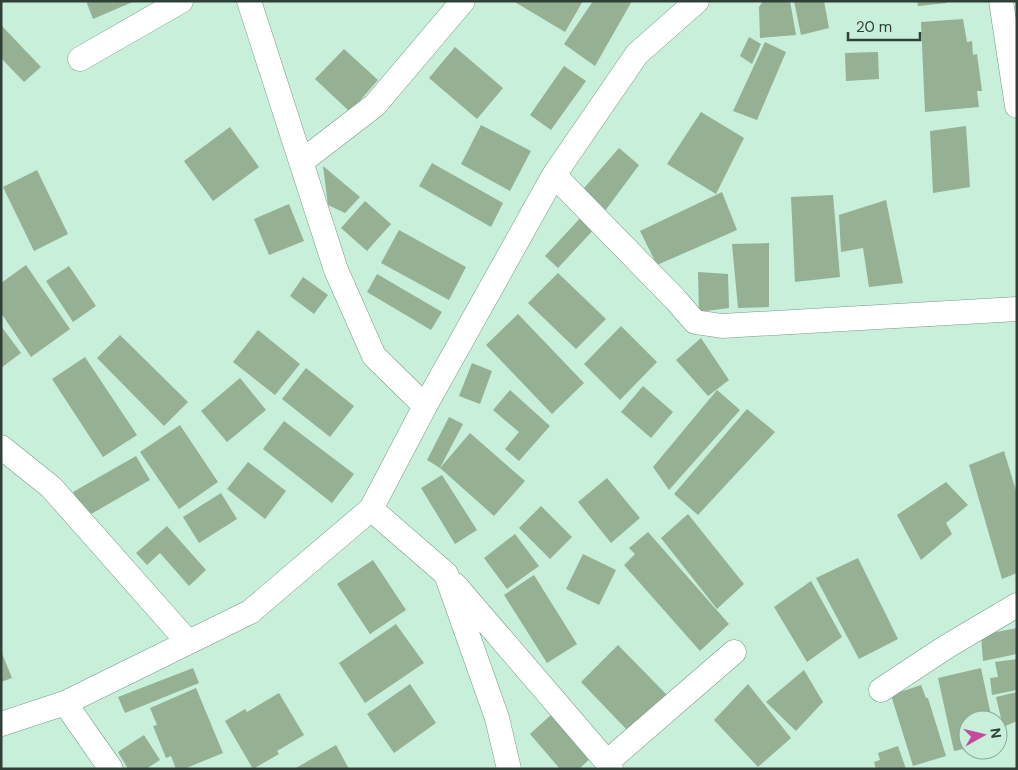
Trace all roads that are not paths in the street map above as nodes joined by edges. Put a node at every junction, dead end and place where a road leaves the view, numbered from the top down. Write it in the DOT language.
graph roads {
  1 [pos="181,1"];
  2 [pos="249,1"];
  3 [pos="464,1"];
  4 [pos="697,1"];
  5 [pos="1001,1"];
  6 [pos="80,59"];
  7 [pos="1017,106"];
  8 [pos="301,162"];
  9 [pos="554,175"];
  10 [pos="1017,309"];
  11 [pos="425,406"];
  12 [pos="1,447"];
  13 [pos="372,509"];
  14 [pos="446,574"];
  15 [pos="1017,605"];
  16 [pos="188,642"];
  17 [pos="734,652"];
  18 [pos="880,690"];
  19 [pos="65,703"];
  20 [pos="1,724"];
  21 [pos="609,766"];
  22 [pos="111,769"];
  23 [pos="509,769"];
  1 -- 6 [label="street"];
  2 -- 8 [label="street"];
  3 -- 8 [label="street"];
  4 -- 9 [label="street"];
  5 -- 7 [label="street"];
  8 -- 11 [label="street"];
  9 -- 10 [label="street"];
  9 -- 11 [label="street"];
  11 -- 13 [label="street"];
  12 -- 16 [label="street"];
  13 -- 14 [label="street"];
  13 -- 16 [label="street"];
  14 -- 21 [label="street"];
  14 -- 23 [label="street"];
  15 -- 18 [label="street"];
  16 -- 19 [label="street"];
  17 -- 21 [label="street"];
  19 -- 20 [label="street"];
  19 -- 22 [label="street"];
}
